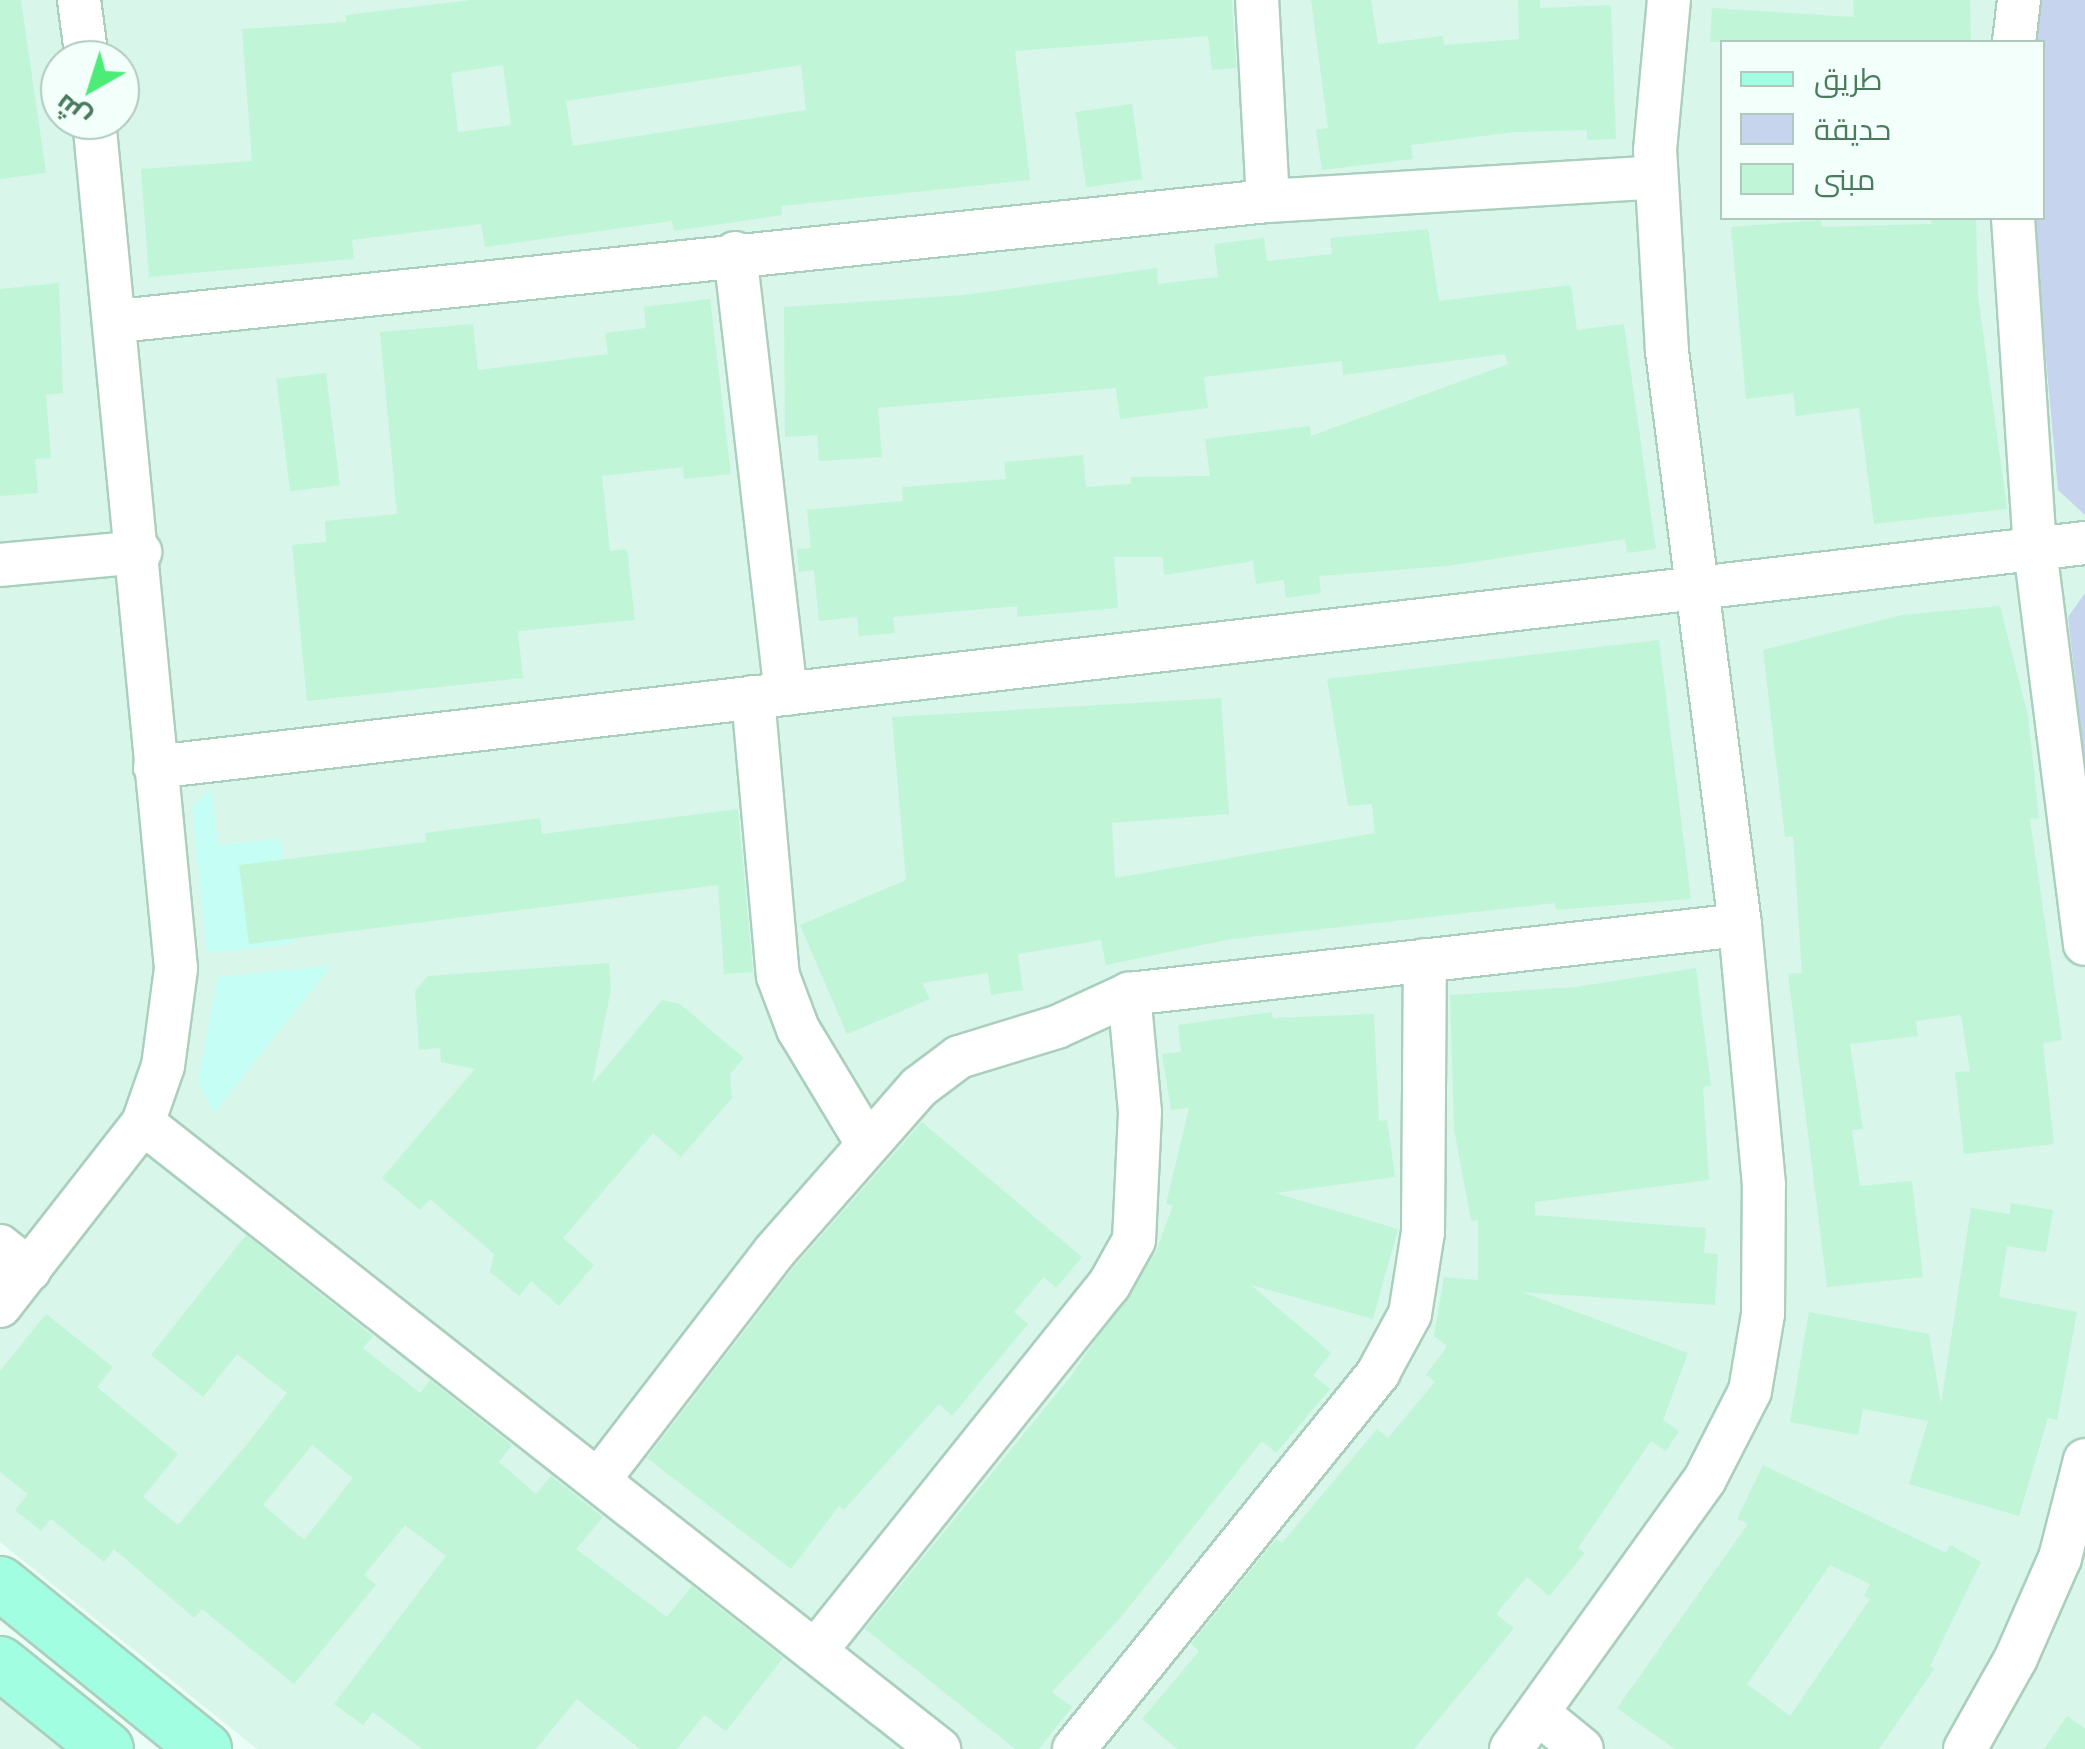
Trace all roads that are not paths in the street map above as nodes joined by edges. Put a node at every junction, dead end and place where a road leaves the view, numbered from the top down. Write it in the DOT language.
graph roads {
  1 [pos="79,0"];
  2 [pos="1257,0"];
  3 [pos="1669,0"];
  4 [pos="2019,0"];
  5 [pos="84,40"];
  6 [pos="2014,40"];
  7 [pos="96,140"];
  8 [pos="1656,178"];
  9 [pos="1268,201"];
  10 [pos="2012,220"];
  11 [pos="734,252"];
  12 [pos="118,321"];
  13 [pos="2085,543"];
  14 [pos="2035,549"];
  15 [pos="140,552"];
  16 [pos="0,565"];
  17 [pos="1697,588"];
  18 [pos="770,696"];
  19 [pos="154,767"];
  20 [pos="1740,925"];
  21 [pos="2085,944"];
  22 [pos="1425,960"];
  23 [pos="1129,994"];
  24 [pos="143,1123"];
  25 [pos="868,1145"];
  26 [pos="15,1258"];
  27 [pos="0,1306"];
  28 [pos="2085,1460"];
  29 [pos="600,1478"];
  30 [pos="0,1583"];
  31 [pos="817,1649"];
  32 [pos="0,1662"];
  33 [pos="1539,1714"];
  34 [pos="107,1749"];
  35 [pos="206,1749"];
  36 [pos="939,1749"];
  37 [pos="1074,1749"];
  38 [pos="1511,1749"];
  39 [pos="1582,1749"];
  40 [pos="1965,1749"];
  1 -- 5 [label="street"];
  2 -- 9 [label="street"];
  3 -- 8 [label="street"];
  4 -- 6 [label="street"];
  7 -- 12 [label="street"];
  8 -- 9 [label="street"];
  8 -- 17 [label="street"];
  9 -- 11 [label="street"];
  10 -- 14 [label="street"];
  11 -- 12 [label="street"];
  11 -- 18 [label="street"];
  12 -- 15 [label="street"];
  13 -- 14 [label="street"];
  14 -- 17 [label="street"];
  14 -- 21 [label="street"];
  15 -- 16 [label="street"];
  15 -- 19 [label="street"];
  17 -- 18 [label="street"];
  17 -- 20 [label="street"];
  18 -- 19 [label="street"];
  18 -- 25 [label="street"];
  19 -- 24 [label="street"];
  20 -- 22 [label="street"];
  20 -- 33 [label="street"];
  22 -- 23 [label="street"];
  22 -- 37 [label="street"];
  23 -- 25 [label="street"];
  23 -- 31 [label="street"];
  24 -- 26 [label="street"];
  24 -- 29 [label="street"];
  25 -- 29 [label="street"];
  26 -- 27 [label="street"];
  28 -- 40 [label="street"];
  29 -- 31 [label="street"];
  30 -- 35 [label="main road"];
  31 -- 36 [label="street"];
  32 -- 34 [label="main road"];
  33 -- 38 [label="street"];
  33 -- 39 [label="street"];
}
